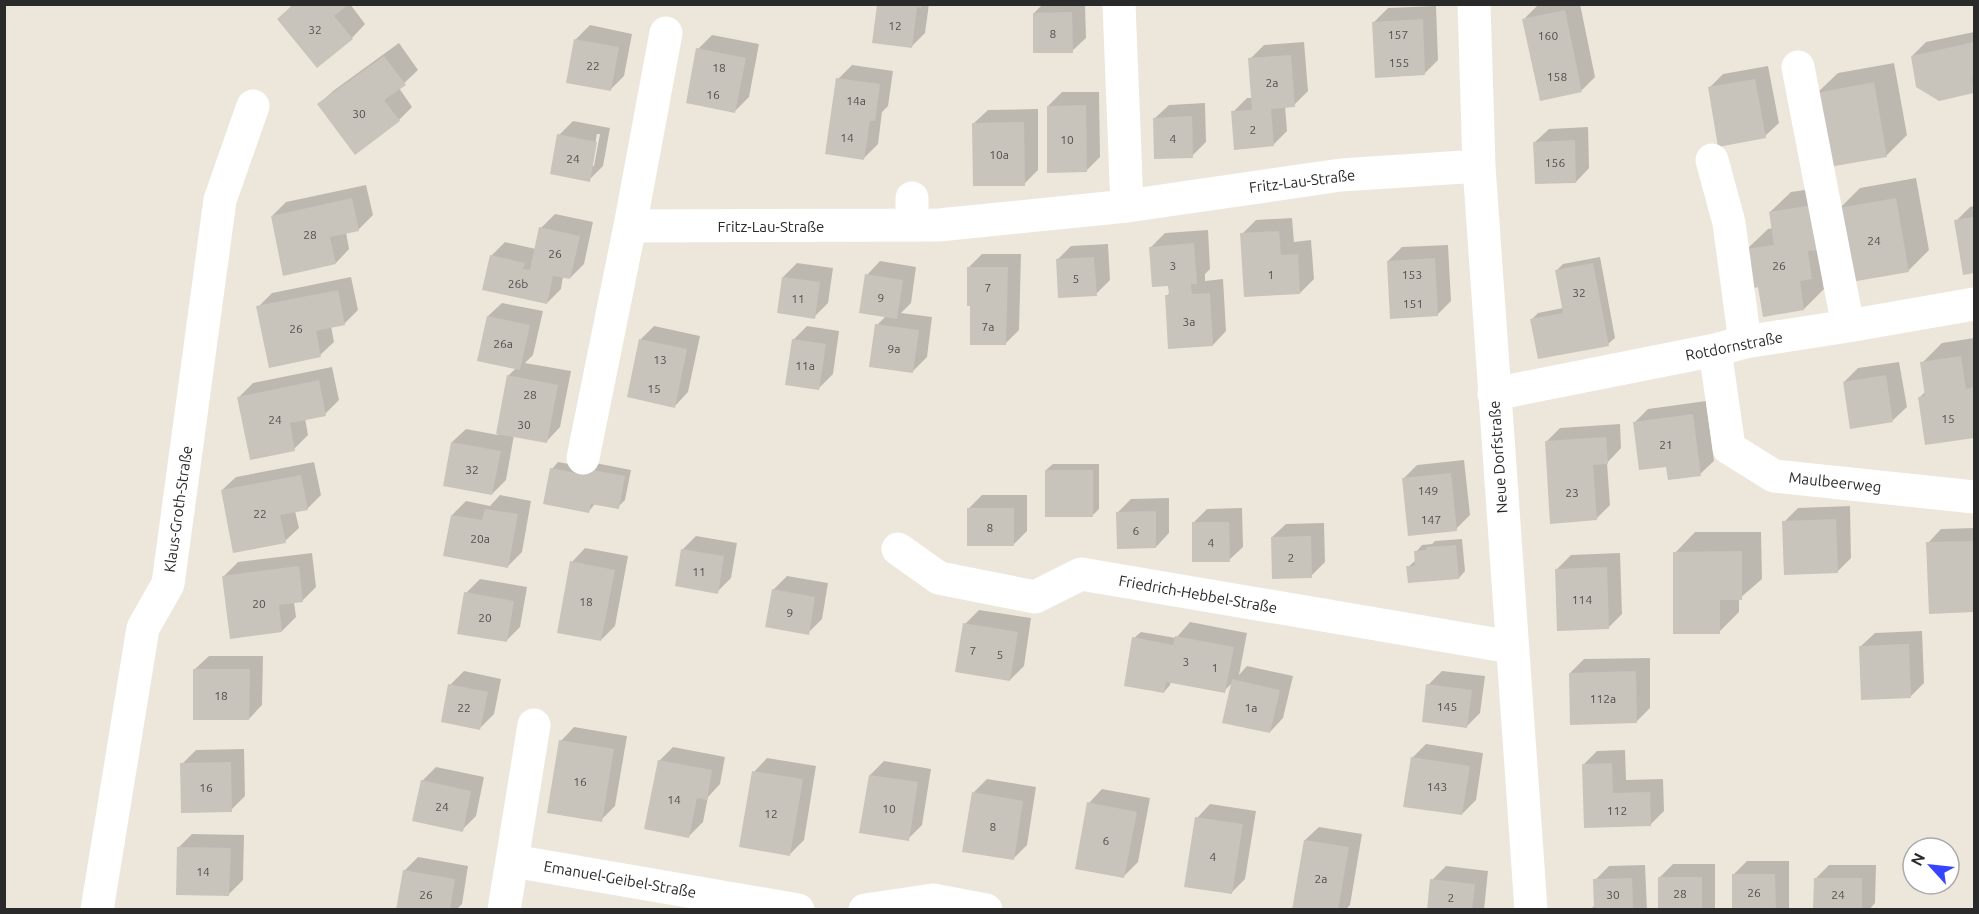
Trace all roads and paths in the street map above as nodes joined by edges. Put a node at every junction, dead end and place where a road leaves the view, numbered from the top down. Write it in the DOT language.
graph roads {
  1 [pos="1119,4"];
  2 [pos="1474,4"];
  3 [pos="666,33"];
  4 [pos="1798,67"];
  5 [pos="253,106"];
  6 [pos="1712,160"];
  7 [pos="1479,166"];
  8 [pos="1127,206"];
  9 [pos="630,226"];
  10 [pos="1974,304"];
  11 [pos="1848,326"];
  12 [pos="1730,346"];
  13 [pos="1494,394"];
  14 [pos="583,458"];
  15 [pos="1974,497"];
  16 [pos="898,549"];
  17 [pos="1511,647"];
  18 [pos="534,724"];
  19 [pos="513,861"];
  20 [pos="98,909"];
  21 [pos="504,909"];
  22 [pos="798,909"];
  23 [pos="865,909"];
  24 [pos="986,909"];
  25 [pos="1531,909"];
  1 -- 8 [label="street"];
  2 -- 7 [label="street, Neue Dorfstraße"];
  3 -- 9 [label="street"];
  4 -- 11 [label="street"];
  5 -- 20 [label="street, Klaus-Groth-Straße"];
  6 -- 12 [label="street, Maulbeerweg"];
  7 -- 8 [label="street, Fritz-Lau-Straße"];
  7 -- 13 [label="street, Neue Dorfstraße"];
  8 -- 9 [label="street, Fritz-Lau-Straße"];
  9 -- 14 [label="street"];
  10 -- 11 [label="street, Rotdornstraße"];
  11 -- 12 [label="street, Rotdornstraße"];
  12 -- 13 [label="street, Rotdornstraße"];
  12 -- 15 [label="street, Maulbeerweg"];
  13 -- 17 [label="street, Neue Dorfstraße"];
  16 -- 17 [label="street, Friedrich-Hebbel-Straße"];
  17 -- 25 [label="street, Neue Dorfstraße"];
  18 -- 19 [label="street"];
  19 -- 21 [label="street"];
  19 -- 22 [label="street, Emanuel-Geibel-Straße"];
  23 -- 24 [label="street"];
}
